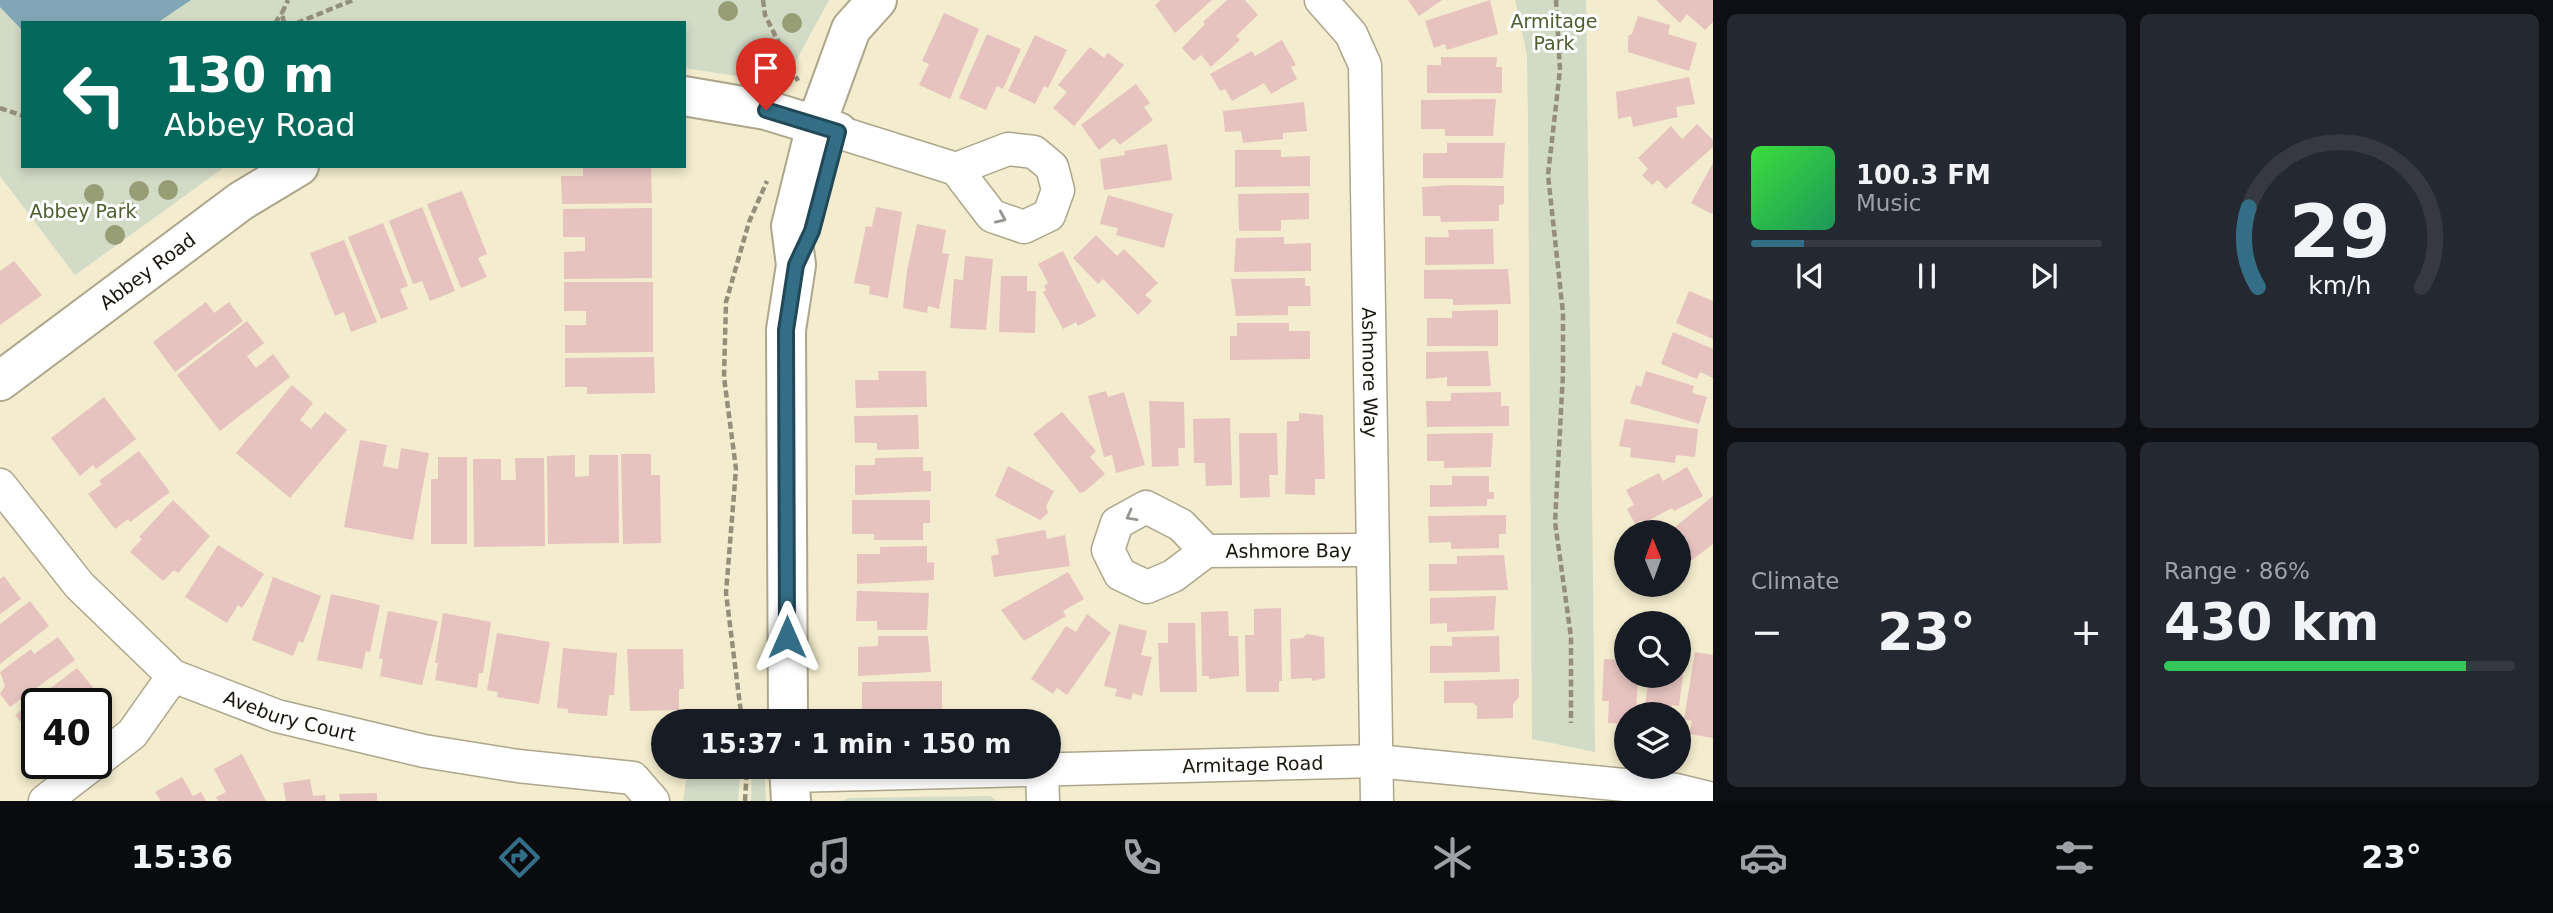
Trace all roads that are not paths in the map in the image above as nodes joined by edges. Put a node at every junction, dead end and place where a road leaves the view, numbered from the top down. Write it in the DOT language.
graph roads {
  1 [pos="1321,0"];
  2 [pos="876,1"];
  3 [pos="686,96"];
  4 [pos="814,125"];
  5 [pos="296,168"];
  6 [pos="956,169"];
  7 [pos="0,381"];
  8 [pos="0,485"];
  9 [pos="1372,550"];
  10 [pos="1206,551"];
  11 [pos="173,676"];
  12 [pos="788,709"];
  13 [pos="1376,761"];
  14 [pos="1061,768"];
  15 [pos="829,779"];
  16 [pos="1042,779"];
  17 [pos="790,781"];
  18 [pos="1713,799"];
  19 [pos="45,801"];
  20 [pos="653,801"];
  21 [pos="1043,801"];
  22 [pos="1377,801"];
  1 -- 9 [label="street, Ashmore Way"];
  2 -- 4 [label="street"];
  3 -- 4 [label="street"];
  4 -- 6 [label="street"];
  4 -- 12 [label="street"];
  5 -- 7 [label="street, Abbey Road"];
  8 -- 11 [label="street, Avebury Court"];
  9 -- 10 [label="street, Ashmore Bay"];
  9 -- 13 [label="street, Ashmore Way"];
  11 -- 19 [label="street"];
  11 -- 20 [label="street, Avebury Court"];
  13 -- 14 [label="street, Armitage Road"];
  13 -- 18 [label="street, Armitage Road"];
  13 -- 22 [label="street, Ashmore Way"];
  15 -- 17 [label="street, Armitage Road"];
  16 -- 21 [label="street"];
}
